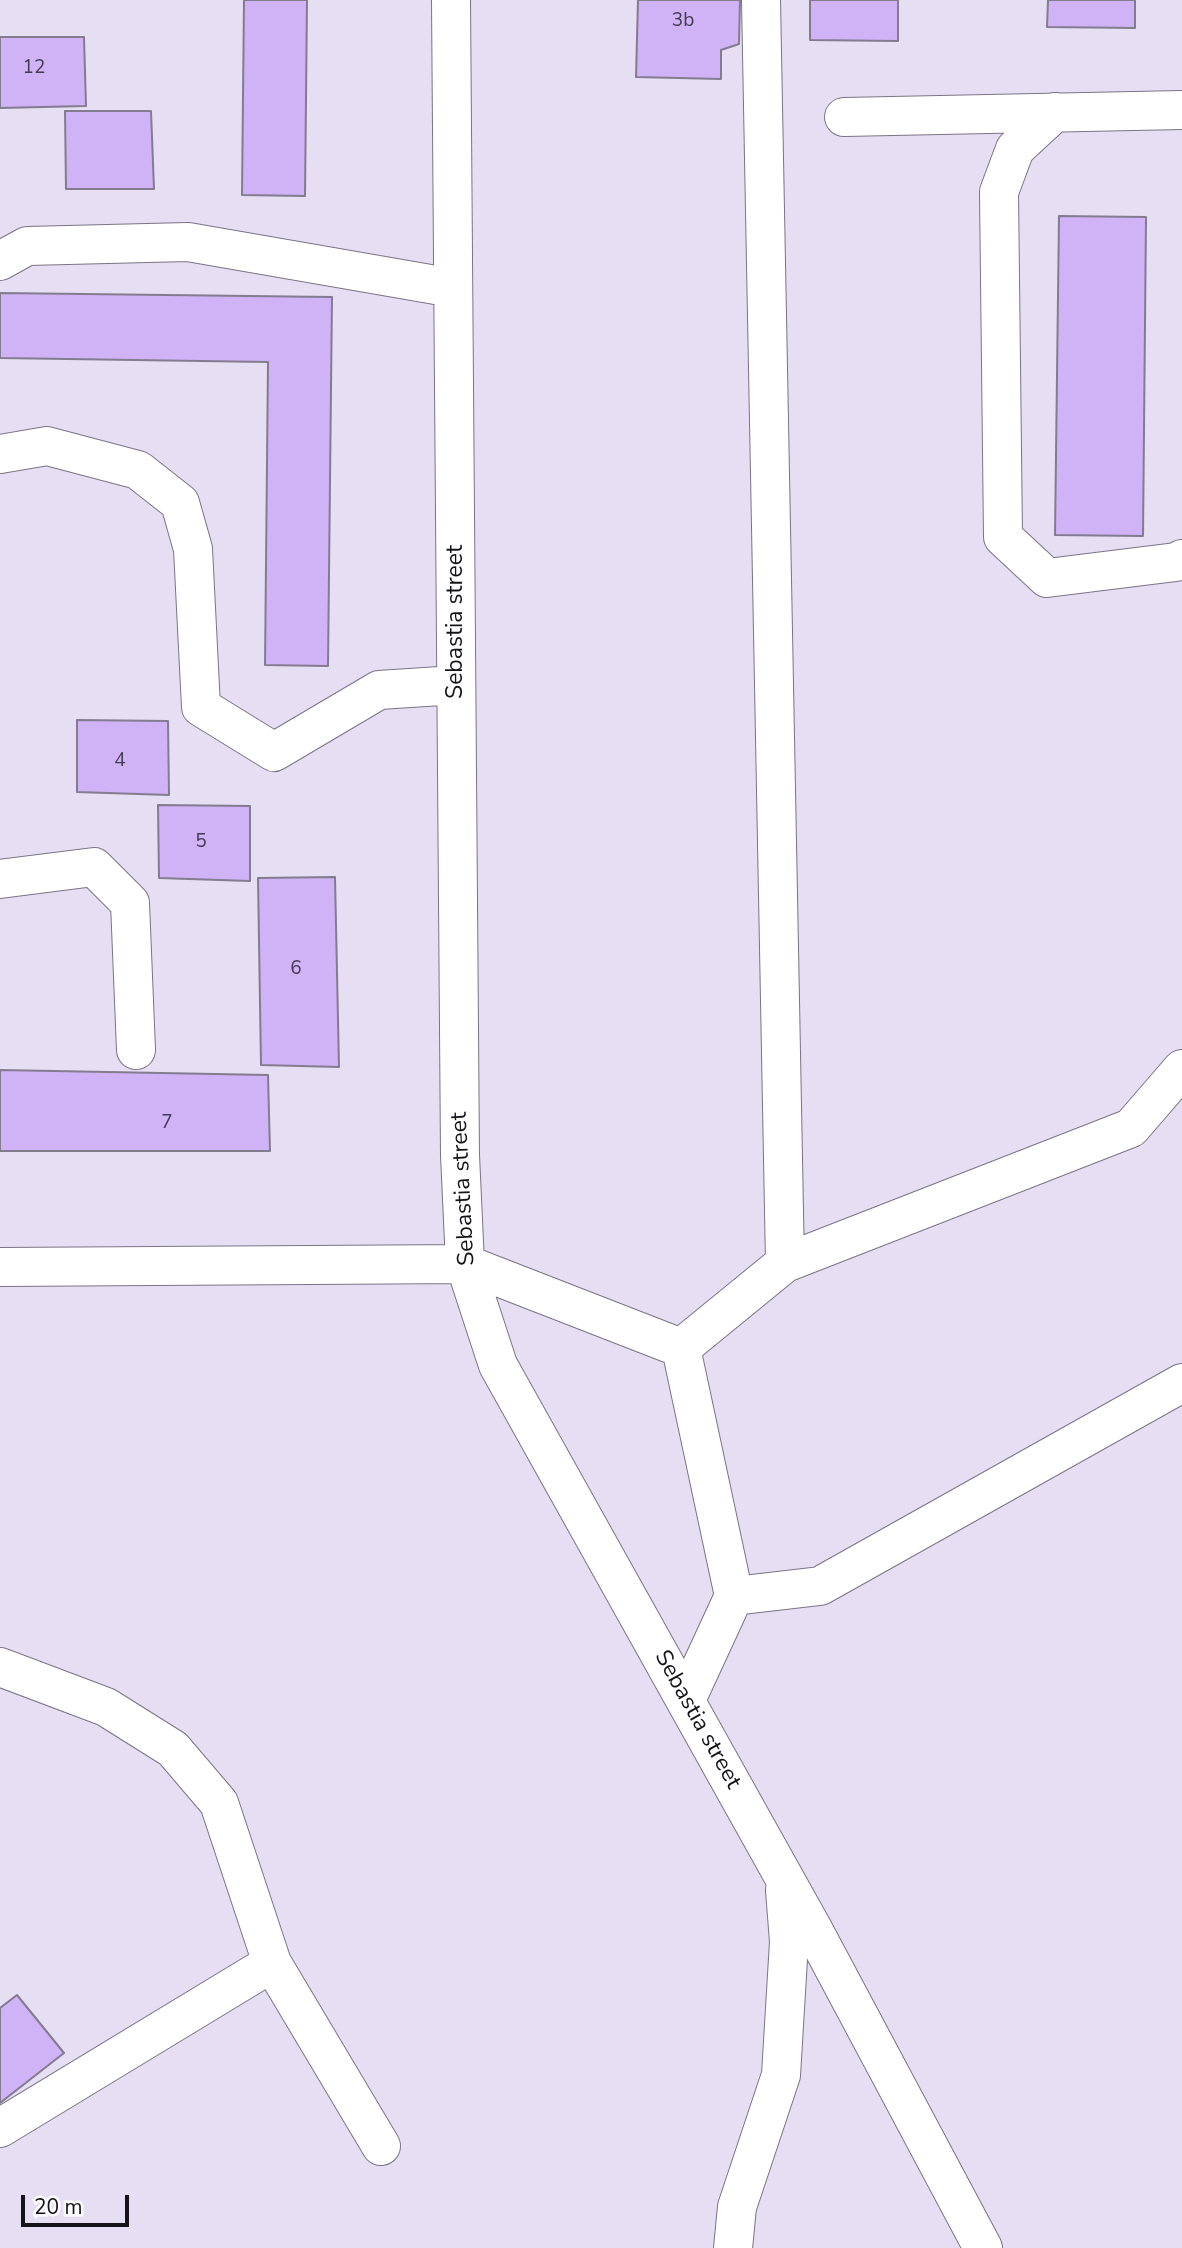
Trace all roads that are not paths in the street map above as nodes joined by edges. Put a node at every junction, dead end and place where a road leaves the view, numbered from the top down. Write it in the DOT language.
graph roads {
  1 [pos="451,0"];
  2 [pos="761,0"];
  3 [pos="1182,110"];
  4 [pos="1055,112"];
  5 [pos="844,117"];
  6 [pos="0,261"];
  7 [pos="453,288"];
  8 [pos="0,454"];
  9 [pos="1182,559"];
  10 [pos="456,685"];
  11 [pos="0,879"];
  12 [pos="136,1050"];
  13 [pos="1182,1069"];
  14 [pos="465,1264"];
  15 [pos="785,1264"];
  16 [pos="0,1267"];
  17 [pos="681,1348"];
  18 [pos="1182,1383"];
  19 [pos="734,1596"];
  20 [pos="0,1667"];
  21 [pos="686,1700"];
  22 [pos="785,1878"];
  23 [pos="272,1963"];
  24 [pos="0,2128"];
  25 [pos="381,2146"];
  26 [pos="733,2248"];
  27 [pos="983,2248"];
  1 -- 7 [label="street, Sebastia street"];
  2 -- 15 [label="street"];
  3 -- 4 [label="street"];
  4 -- 5 [label="street"];
  4 -- 9 [label="street"];
  6 -- 7 [label="street"];
  7 -- 10 [label="street, Sebastia street"];
  8 -- 10 [label="street"];
  10 -- 14 [label="street, Sebastia street"];
  11 -- 12 [label="street"];
  13 -- 15 [label="street"];
  14 -- 16 [label="street"];
  14 -- 17 [label="street"];
  14 -- 21 [label="street, Sebastia street"];
  15 -- 17 [label="street"];
  17 -- 19 [label="street"];
  18 -- 19 [label="street"];
  19 -- 21 [label="street"];
  20 -- 23 [label="street"];
  21 -- 22 [label="street, Sebastia street"];
  22 -- 26 [label="street"];
  22 -- 27 [label="street, Sebastia street"];
  23 -- 24 [label="street"];
  23 -- 25 [label="street"];
}
